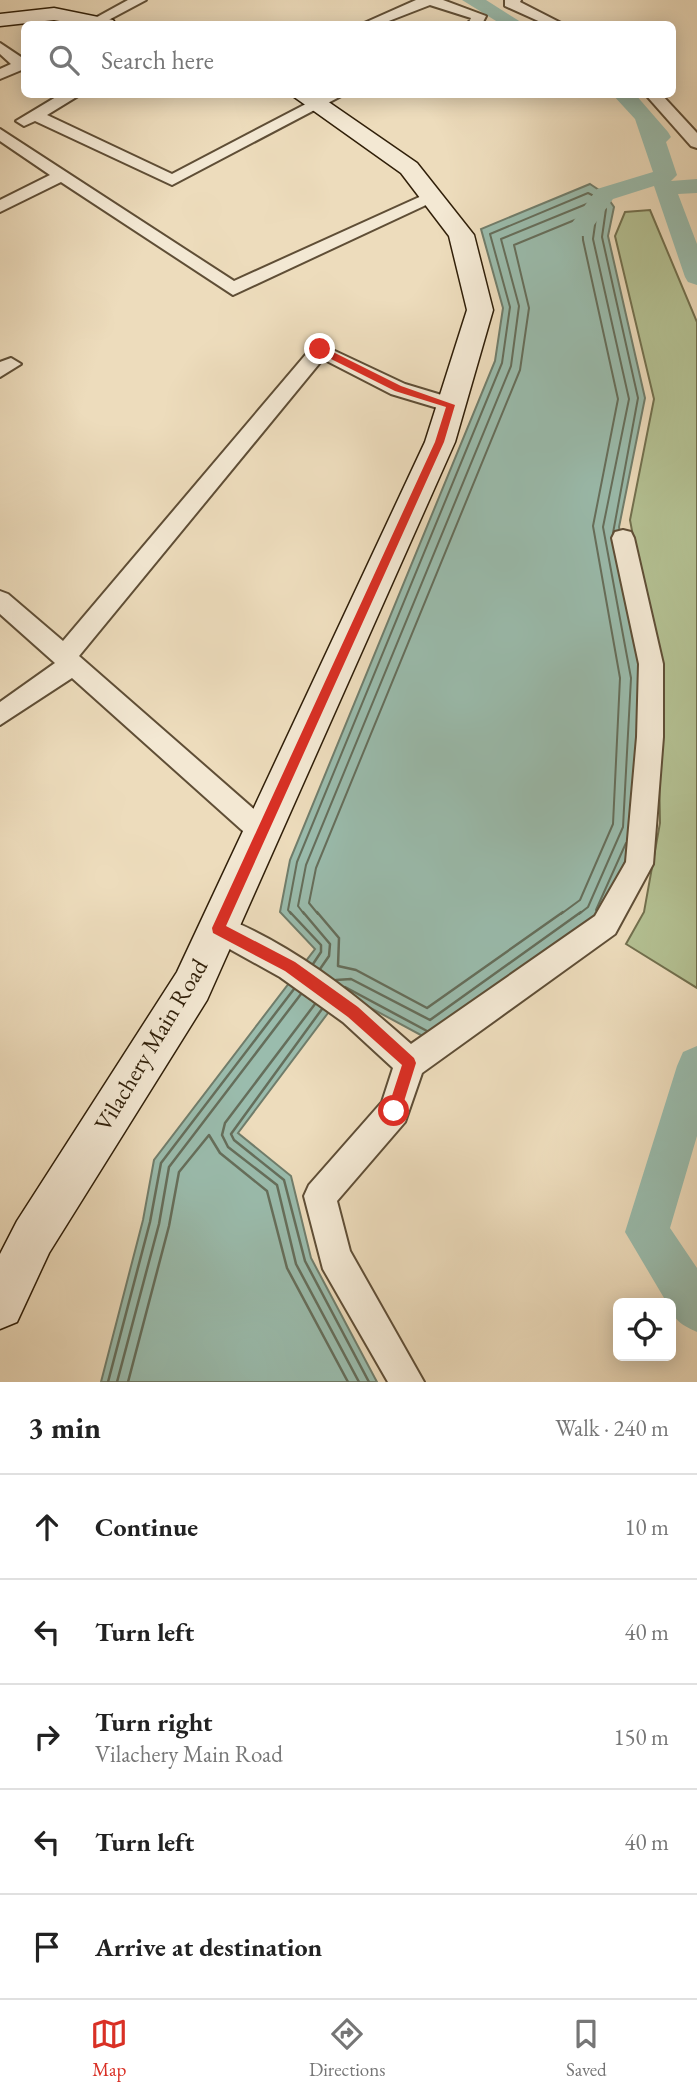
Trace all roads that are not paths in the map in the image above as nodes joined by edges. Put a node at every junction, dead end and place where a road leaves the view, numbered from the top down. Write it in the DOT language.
graph roads {
  1 [pos="139,0"];
  2 [pos="495,10"];
  3 [pos="0,20"];
  4 [pos="91,21"];
  5 [pos="104,21"];
  6 [pos="377,21"];
  7 [pos="543,21"];
  8 [pos="0,47"];
  9 [pos="21,64"];
  10 [pos="21,67"];
  11 [pos="0,74"];
  12 [pos="66,98"];
  13 [pos="318,98"];
  14 [pos="656,98"];
  15 [pos="34,116"];
  16 [pos="0,134"];
  17 [pos="697,143"];
  18 [pos="63,175"];
  19 [pos="432,198"];
  20 [pos="0,207"];
  21 [pos="451,405"];
  22 [pos="623,538"];
  23 [pos="0,600"];
  24 [pos="68,661"];
  25 [pos="0,715"];
  26 [pos="262,832"];
  27 [pos="218,928"];
  28 [pos="410,1063"];
  29 [pos="0,1305"];
  30 [pos="407,1382"];
  1 -- 5 [label="street"];
  2 -- 6 [label="street"];
  2 -- 7 [label="street"];
  3 -- 4 [label="main road"];
  8 -- 9 [label="street"];
  10 -- 11 [label="street"];
  12 -- 15 [label="street"];
  13 -- 15 [label="street"];
  13 -- 19 [label="main road, Vilachery Main Road"];
  14 -- 17 [label="street"];
  15 -- 16 [label="street"];
  16 -- 18 [label="street"];
  18 -- 19 [label="street"];
  18 -- 20 [label="street"];
  19 -- 21 [label="main road, Vilachery Main Road"];
  21 -- 24 [label="street"];
  21 -- 26 [label="main road, Vilachery Main Road"];
  22 -- 28 [label="street"];
  23 -- 24 [label="street"];
  24 -- 25 [label="street"];
  24 -- 26 [label="street"];
  26 -- 27 [label="main road, Vilachery Main Road"];
  27 -- 28 [label="street"];
  27 -- 29 [label="main road, Vilachery Main Road"];
  28 -- 30 [label="street"];
}
